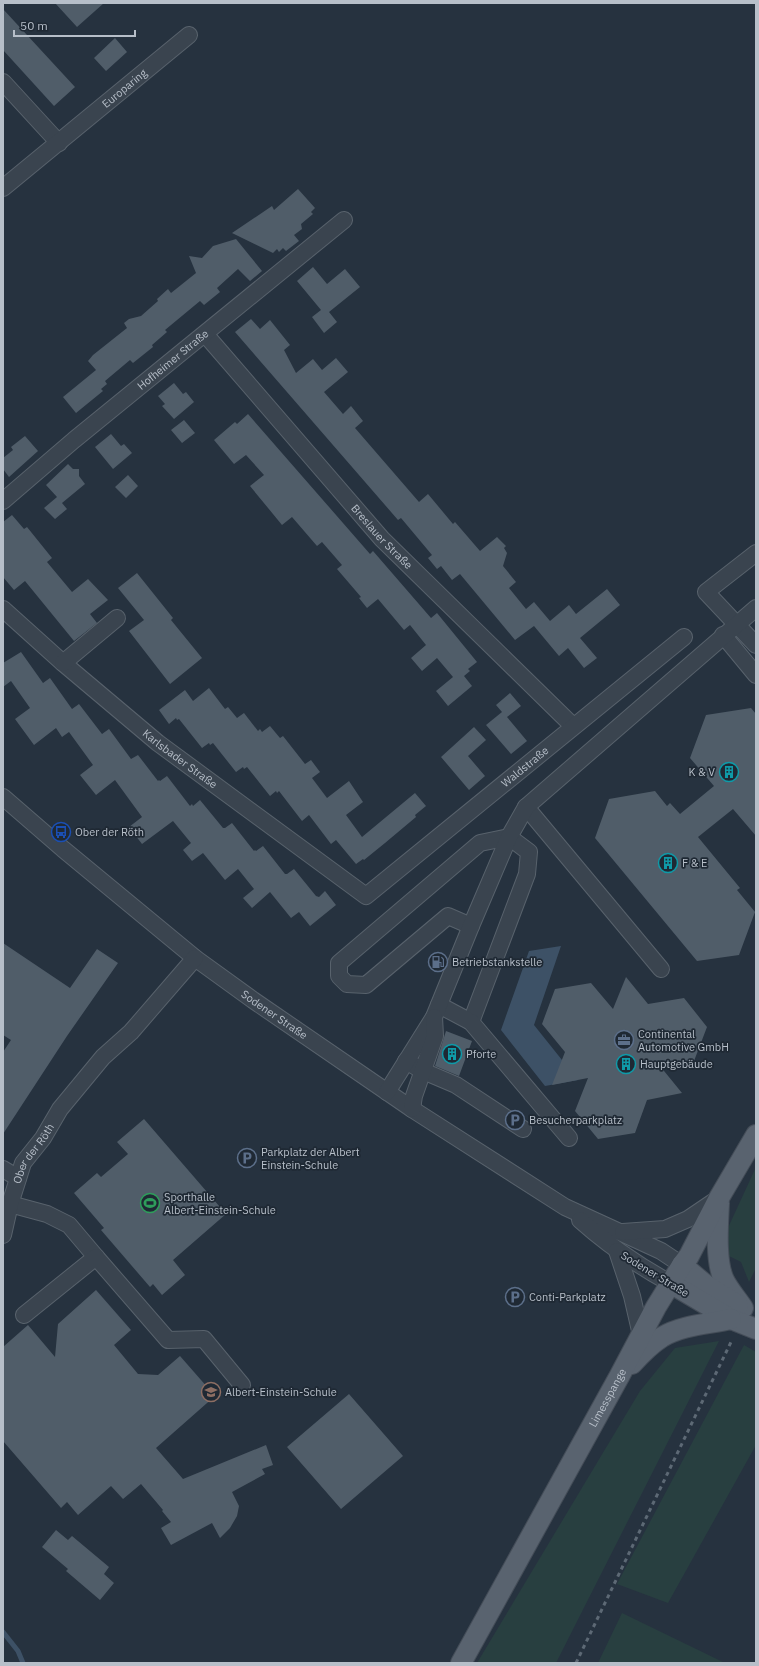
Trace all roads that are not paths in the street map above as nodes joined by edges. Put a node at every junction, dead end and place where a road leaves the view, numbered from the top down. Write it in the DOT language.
graph roads {
  1 [pos="189,35"];
  2 [pos="3,82"];
  3 [pos="59,143"];
  4 [pos="3,188"];
  5 [pos="344,220"];
  6 [pos="205,334"];
  7 [pos="3,501"];
  8 [pos="756,553"];
  9 [pos="756,608"];
  10 [pos="3,609"];
  11 [pos="117,618"];
  12 [pos="736,624"];
  13 [pos="723,635"];
  14 [pos="684,637"];
  15 [pos="756,645"];
  16 [pos="63,663"];
  17 [pos="756,675"];
  18 [pos="573,726"];
  19 [pos="3,796"];
  20 [pos="526,807"];
  21 [pos="509,838"];
  22 [pos="366,896"];
  23 [pos="471,926"];
  24 [pos="195,958"];
  25 [pos="661,969"];
  26 [pos="433,1022"];
  27 [pos="471,1022"];
  28 [pos="406,1061"];
  29 [pos="423,1071"];
  30 [pos="387,1092"];
  31 [pos="412,1108"];
  32 [pos="523,1129"];
  33 [pos="756,1135"];
  34 [pos="569,1138"];
  35 [pos="3,1169"];
  36 [pos="18,1178"];
  37 [pos="719,1198"];
  38 [pos="10,1204"];
  39 [pos="565,1207"];
  40 [pos="618,1232"];
  41 [pos="3,1235"];
  42 [pos="617,1251"];
  43 [pos="96,1257"];
  44 [pos="682,1265"];
  45 [pos="670,1283"];
  46 [pos="24,1315"];
  47 [pos="744,1315"];
  48 [pos="756,1329"];
  49 [pos="641,1335"];
  50 [pos="620,1375"];
  51 [pos="242,1385"];
  52 [pos="461,1663"];
  1 -- 3 [label="street, Europaring"];
  2 -- 3 [label="street"];
  3 -- 4 [label="street, Europaring"];
  5 -- 6 [label="street, Hofheimer Straße"];
  6 -- 7 [label="street, Hofheimer Straße"];
  6 -- 18 [label="street, Breslauer Straße"];
  8 -- 12 [label="street"];
  9 -- 12 [label="street"];
  10 -- 16 [label="street, Karlsbader Straße"];
  11 -- 16 [label="street"];
  12 -- 13 [label="street"];
  12 -- 15 [label="street"];
  13 -- 17 [label="street"];
  13 -- 20 [label="street"];
  14 -- 18 [label="street, Waldstraße"];
  16 -- 22 [label="street, Karlsbader Straße"];
  18 -- 22 [label="street, Waldstraße"];
  19 -- 24 [label="street, Sodener Straße"];
  20 -- 21 [label="street"];
  20 -- 25 [label="street"];
  21 -- 23 [label="street"];
  21 -- 23 [label="street"];
  21 -- 27 [label="street"];
  23 -- 26 [label="street"];
  24 -- 30 [label="street, Sodener Straße"];
  24 -- 36 [label="street, Ober der Röth"];
  26 -- 27 [label="street"];
  26 -- 28 [label="street"];
  26 -- 29 [label="street"];
  27 -- 34 [label="street"];
  28 -- 29 [label="street"];
  28 -- 30 [label="street"];
  29 -- 31 [label="street"];
  29 -- 32 [label="street"];
  30 -- 31 [label="street, Sodener Straße"];
  31 -- 39 [label="street, Sodener Straße"];
  33 -- 37 [label="main road, Limesspange"];
  35 -- 36 [label="street"];
  36 -- 38 [label="street, Ober der Röth"];
  37 -- 40 [label="street"];
  37 -- 44 [label="main road, Limesspange"];
  37 -- 47 [label="main road"];
  38 -- 41 [label="street, Ober der Röth"];
  38 -- 43 [label="street"];
  39 -- 40 [label="street, Sodener Straße"];
  39 -- 42 [label="street, Sodener Straße"];
  40 -- 44 [label="street, Sodener Straße"];
  42 -- 45 [label="street, Sodener Straße"];
  42 -- 49 [label="street"];
  43 -- 46 [label="street"];
  43 -- 51 [label="street"];
  44 -- 45 [label="main road, Limesspange"];
  44 -- 47 [label="main road"];
  45 -- 47 [label="main road, Sodener Straße"];
  45 -- 49 [label="main road, Limesspange"];
  47 -- 48 [label="main road"];
  47 -- 50 [label="main road"];
  49 -- 50 [label="main road, Limesspange"];
  50 -- 52 [label="main road, Limesspange"];
}
